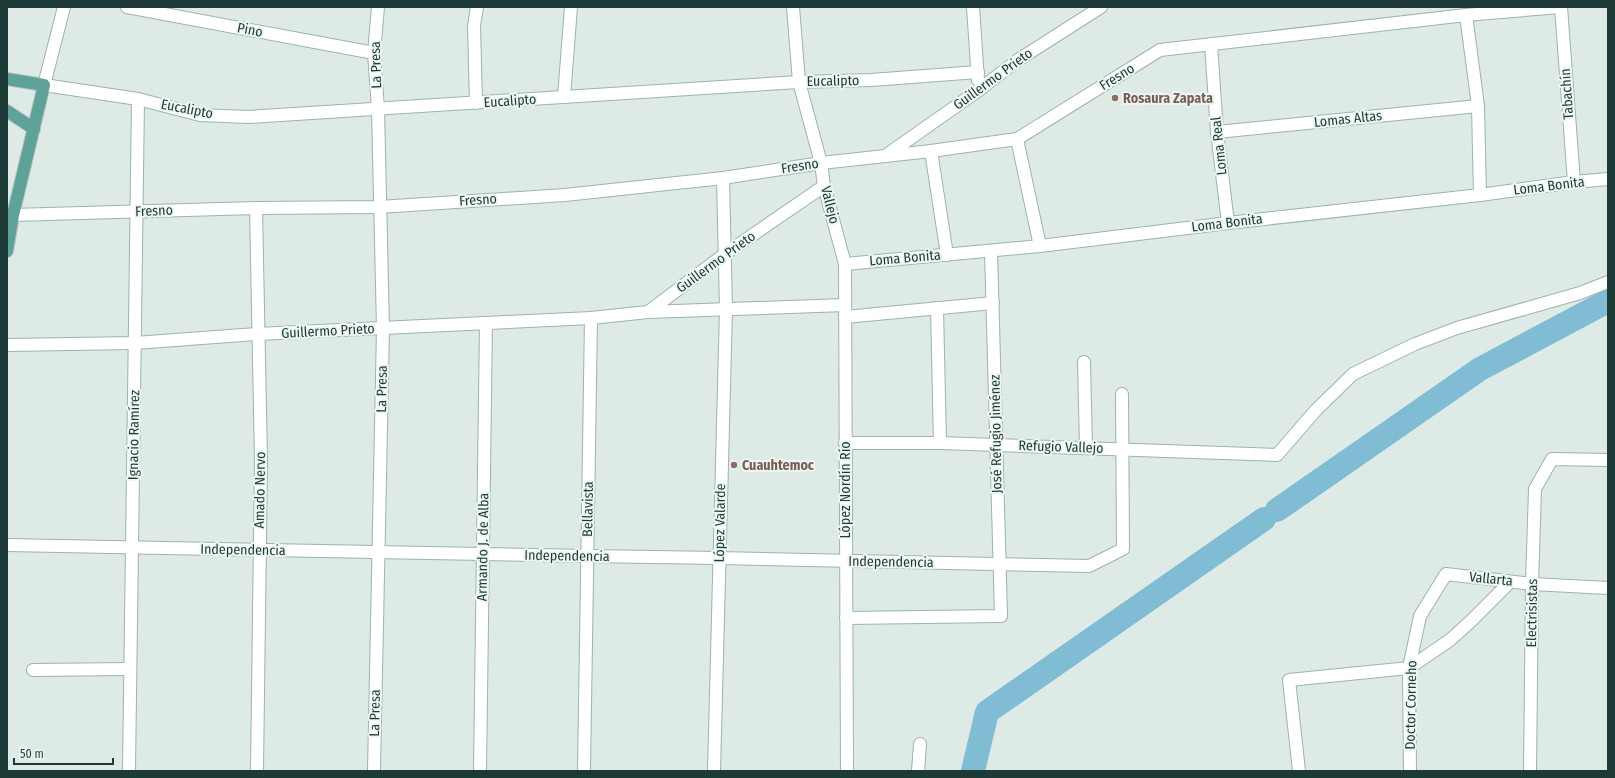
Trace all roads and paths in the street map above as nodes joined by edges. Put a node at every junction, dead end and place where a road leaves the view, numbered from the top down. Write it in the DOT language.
graph roads {
  1 [pos="64,7"];
  2 [pos="127,7"];
  3 [pos="378,7"];
  4 [pos="477,7"];
  5 [pos="571,7"];
  6 [pos="793,7"];
  7 [pos="973,7"];
  8 [pos="1101,7"];
  9 [pos="1561,7"];
  10 [pos="1466,14"];
  11 [pos="1212,44"];
  12 [pos="374,53"];
  13 [pos="978,72"];
  14 [pos="7,79"];
  15 [pos="799,82"];
  16 [pos="44,85"];
  17 [pos="979,90"];
  18 [pos="564,97"];
  19 [pos="138,99"];
  20 [pos="476,103"];
  21 [pos="1478,106"];
  22 [pos="378,109"];
  23 [pos="7,111"];
  24 [pos="34,129"];
  25 [pos="1217,132"];
  26 [pos="1017,139"];
  27 [pos="931,151"];
  28 [pos="887,155"];
  29 [pos="821,163"];
  30 [pos="722,178"];
  31 [pos="1608,179"];
  32 [pos="1574,182"];
  33 [pos="824,186"];
  34 [pos="1480,195"];
  35 [pos="379,207"];
  36 [pos="256,208"];
  37 [pos="136,212"];
  38 [pos="13,215"];
  39 [pos="1228,223"];
  40 [pos="1040,246"];
  41 [pos="7,251"];
  42 [pos="991,251"];
  43 [pos="725,254"];
  44 [pos="947,255"];
  45 [pos="845,264"];
  46 [pos="1608,282"];
  47 [pos="993,303"];
  48 [pos="937,308"];
  49 [pos="726,309"];
  50 [pos="845,311"];
  51 [pos="648,312"];
  52 [pos="591,318"];
  53 [pos="486,323"];
  54 [pos="383,328"];
  55 [pos="257,334"];
  56 [pos="135,343"];
  57 [pos="7,346"];
  58 [pos="1084,362"];
  59 [pos="1122,394"];
  60 [pos="845,443"];
  61 [pos="940,443"];
  62 [pos="997,444"];
  63 [pos="1086,448"];
  64 [pos="1122,449"];
  65 [pos="1608,460"];
  66 [pos="7,545"];
  67 [pos="132,548"];
  68 [pos="259,550"];
  69 [pos="378,552"];
  70 [pos="483,554"];
  71 [pos="587,556"];
  72 [pos="719,558"];
  73 [pos="846,561"];
  74 [pos="999,563"];
  75 [pos="1446,574"];
  76 [pos="1510,582"];
  77 [pos="1532,584"];
  78 [pos="1608,588"];
  79 [pos="846,618"];
  80 [pos="1409,668"];
  81 [pos="130,669"];
  82 [pos="33,670"];
  83 [pos="920,744"];
  84 [pos="129,771"];
  85 [pos="257,771"];
  86 [pos="374,771"];
  87 [pos="480,771"];
  88 [pos="584,771"];
  89 [pos="714,771"];
  90 [pos="847,771"];
  91 [pos="918,771"];
  92 [pos="1299,771"];
  93 [pos="1410,771"];
  94 [pos="1530,771"];
  1 -- 16 [label="street"];
  2 -- 12 [label="street, Pino"];
  3 -- 12 [label="street, La Presa"];
  4 -- 20 [label="street"];
  5 -- 18 [label="street"];
  6 -- 15 [label="street, Vallejo"];
  7 -- 13 [label="street"];
  8 -- 17 [label="street, Guillermo Prieto"];
  9 -- 10 [label="street, Fresno"];
  9 -- 32 [label="street, Tabachín"];
  10 -- 11 [label="street, Fresno"];
  10 -- 21 [label="street"];
  11 -- 25 [label="street, Loma Real"];
  11 -- 26 [label="street, Fresno"];
  12 -- 22 [label="street, La Presa"];
  13 -- 15 [label="street, Eucalipto"];
  13 -- 17 [label="street"];
  14 -- 16 [label="main road"];
  15 -- 18 [label="street, Eucalipto"];
  15 -- 29 [label="street, Vallejo"];
  16 -- 19 [label="street, Eucalipto"];
  16 -- 24 [label="main road"];
  17 -- 28 [label="street, Guillermo Prieto"];
  18 -- 20 [label="street, Eucalipto"];
  19 -- 22 [label="street, Eucalipto"];
  19 -- 37 [label="street, Ignacio Ramírez"];
  20 -- 22 [label="street, Eucalipto"];
  21 -- 25 [label="street, Lomas Altas"];
  21 -- 34 [label="street"];
  22 -- 35 [label="street, La Presa"];
  23 -- 24 [label="main road"];
  24 -- 38 [label="main road"];
  25 -- 39 [label="street, Loma Real"];
  26 -- 27 [label="street, Fresno"];
  26 -- 40 [label="street"];
  27 -- 28 [label="street, Fresno"];
  27 -- 44 [label="street"];
  28 -- 29 [label="street, Fresno"];
  29 -- 30 [label="street, Fresno"];
  29 -- 33 [label="street, Vallejo"];
  30 -- 35 [label="street, Fresno"];
  30 -- 43 [label="street, López Valarde"];
  31 -- 32 [label="street, Loma Bonita"];
  32 -- 34 [label="street, Loma Bonita"];
  33 -- 43 [label="street, Guillermo Prieto"];
  33 -- 45 [label="street, Vallejo"];
  34 -- 39 [label="street, Loma Bonita"];
  35 -- 36 [label="street, Fresno"];
  35 -- 54 [label="street, La Presa"];
  36 -- 37 [label="street, Fresno"];
  36 -- 55 [label="street, Amado Nervo"];
  37 -- 38 [label="street, Fresno"];
  37 -- 56 [label="street, Ignacio Ramírez"];
  38 -- 41 [label="main road"];
  39 -- 40 [label="street, Loma Bonita"];
  40 -- 42 [label="street, Loma Bonita"];
  42 -- 44 [label="street, Loma Bonita"];
  42 -- 47 [label="street, José Refugio Jiménez"];
  43 -- 49 [label="street, López Valarde"];
  43 -- 51 [label="street, Guillermo Prieto"];
  44 -- 45 [label="street, Loma Bonita"];
  45 -- 50 [label="street, Vallejo"];
  46 -- 64 [label="street, Refugio Vallejo"];
  47 -- 48 [label="street, Guillermo Prieto"];
  47 -- 62 [label="street, José Refugio Jiménez"];
  48 -- 50 [label="street, Guillermo Prieto"];
  48 -- 61 [label="street"];
  49 -- 50 [label="street, Guillermo Prieto"];
  49 -- 51 [label="street, Guillermo Prieto"];
  49 -- 72 [label="street, López Valarde"];
  50 -- 60 [label="street, López Nordín Río"];
  51 -- 52 [label="street, Guillermo Prieto"];
  52 -- 53 [label="street, Guillermo Prieto"];
  52 -- 71 [label="street, Bellavista"];
  53 -- 54 [label="street, Guillermo Prieto"];
  53 -- 70 [label="street, Armando J. de Alba"];
  54 -- 55 [label="street, Guillermo Prieto"];
  54 -- 69 [label="street, La Presa"];
  55 -- 56 [label="street, Guillermo Prieto"];
  55 -- 68 [label="street, Amado Nervo"];
  56 -- 57 [label="street, Guillermo Prieto"];
  56 -- 67 [label="street, Ignacio Ramírez"];
  58 -- 63 [label="street"];
  59 -- 64 [label="street"];
  60 -- 61 [label="street, Refugio Vallejo"];
  60 -- 73 [label="street, López Nordín Río"];
  61 -- 62 [label="street, Refugio Vallejo"];
  62 -- 63 [label="street, Refugio Vallejo"];
  62 -- 74 [label="street, José Refugio Jiménez"];
  63 -- 64 [label="street, Refugio Vallejo"];
  64 -- 74 [label="street, Independencia"];
  65 -- 77 [label="street, Electrisistas"];
  66 -- 67 [label="street, Independencia"];
  67 -- 68 [label="street, Independencia"];
  67 -- 81 [label="street, Ignacio Ramírez"];
  68 -- 69 [label="street, Independencia"];
  68 -- 85 [label="street, Amado Nervo"];
  69 -- 70 [label="street, Independencia"];
  69 -- 86 [label="street, La Presa"];
  70 -- 71 [label="street, Independencia"];
  70 -- 87 [label="street, Armando J. de Alba"];
  71 -- 72 [label="street, Independencia"];
  71 -- 88 [label="street, Bellavista"];
  72 -- 73 [label="street, Independencia"];
  72 -- 89 [label="street, López Valarde"];
  73 -- 74 [label="street, Independencia"];
  73 -- 79 [label="street, López Nordín Río"];
  74 -- 79 [label="street, José Refugio Jiménez"];
  75 -- 76 [label="street, Vallarta"];
  75 -- 80 [label="street, Doctor Corneho"];
  76 -- 77 [label="street, Vallarta"];
  76 -- 80 [label="street"];
  77 -- 78 [label="street, Vallarta"];
  77 -- 94 [label="street, Electrisistas"];
  79 -- 90 [label="street, López Nordín Río"];
  80 -- 92 [label="street"];
  80 -- 93 [label="street, Doctor Corneho"];
  81 -- 82 [label="street"];
  81 -- 84 [label="street, Ignacio Ramírez"];
  83 -- 91 [label="street"];
}
